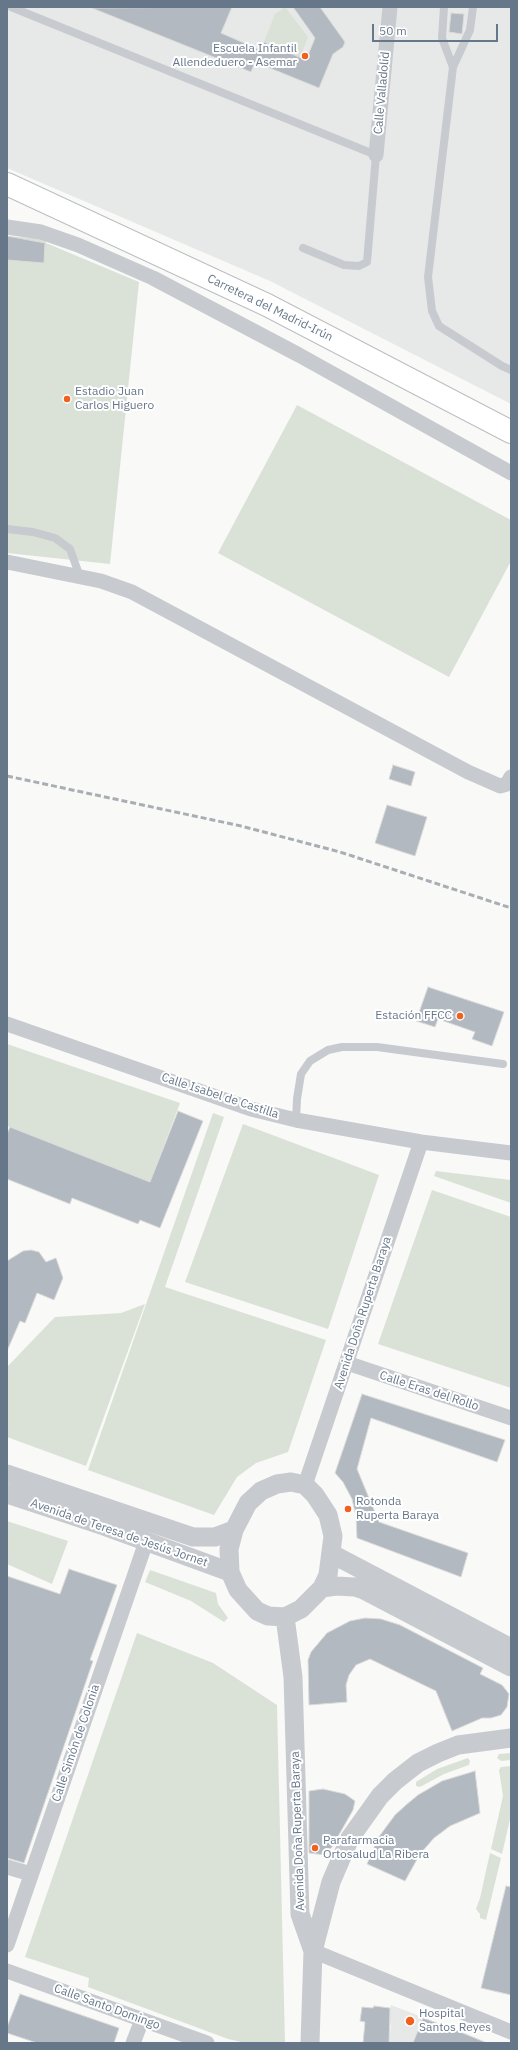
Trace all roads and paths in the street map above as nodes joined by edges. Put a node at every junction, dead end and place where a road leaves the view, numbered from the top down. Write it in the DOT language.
graph roads {
  1 [pos="11,7"];
  2 [pos="390,7"];
  3 [pos="444,7"];
  4 [pos="473,7"];
  5 [pos="453,68"];
  6 [pos="376,155"];
  7 [pos="13,187"];
  8 [pos="7,227"];
  9 [pos="304,248"];
  10 [pos="511,370"];
  11 [pos="511,432"];
  12 [pos="511,473"];
  13 [pos="7,529"];
  14 [pos="7,562"];
  15 [pos="80,577"];
  16 [pos="511,777"];
  17 [pos="7,1024"];
  18 [pos="503,1064"];
  19 [pos="296,1120"];
  20 [pos="421,1142"];
  21 [pos="511,1152"];
  22 [pos="347,1363"];
  23 [pos="511,1418"];
  24 [pos="7,1474"];
  25 [pos="305,1485"];
  26 [pos="7,1494"];
  27 [pos="234,1530"];
  28 [pos="146,1542"];
  29 [pos="332,1554"];
  30 [pos="230,1572"];
  31 [pos="322,1588"];
  32 [pos="285,1617"];
  33 [pos="511,1648"];
  34 [pos="511,1667"];
  35 [pos="511,1738"];
  36 [pos="7,1867"];
  37 [pos="31,1874"];
  38 [pos="7,1945"];
  39 [pos="313,1951"];
  40 [pos="7,1971"];
  41 [pos="142,2020"];
  42 [pos="511,2032"];
  43 [pos="133,2043"];
  44 [pos="207,2043"];
  45 [pos="310,2043"];
  1 -- 6 [label="lane"];
  2 -- 6 [label="street, Calle Valladolid"];
  3 -- 5 [label="lane"];
  4 -- 5 [label="lane"];
  5 -- 10 [label="lane"];
  6 -- 9 [label="lane"];
  7 -- 11 [label="highway, Carretera del Madrid-Irún"];
  8 -- 12 [label="street"];
  13 -- 15 [label="lane"];
  14 -- 15 [label="street"];
  15 -- 16 [label="street"];
  17 -- 19 [label="street, Calle Isabel de Castilla"];
  18 -- 19 [label="lane"];
  19 -- 20 [label="street, Calle Isabel de Castilla"];
  20 -- 21 [label="street, Calle Isabel de Castilla"];
  20 -- 22 [label="street, Avenida Doña Ruperta Baraya"];
  22 -- 23 [label="street, Calle Eras del Rollo"];
  22 -- 25 [label="street, Avenida Doña Ruperta Baraya"];
  24 -- 27 [label="street, Avenida de Teresa de Jesús Jornet"];
  25 -- 27 [label="street"];
  25 -- 29 [label="street"];
  26 -- 28 [label="street, Avenida de Teresa de Jesús Jornet"];
  27 -- 30 [label="street"];
  28 -- 30 [label="street, Avenida de Teresa de Jesús Jornet"];
  28 -- 37 [label="street, Calle Simón de Colonia"];
  29 -- 31 [label="street"];
  29 -- 33 [label="street"];
  30 -- 32 [label="street"];
  31 -- 32 [label="street"];
  31 -- 34 [label="street"];
  32 -- 39 [label="street, Avenida Doña Ruperta Baraya"];
  35 -- 39 [label="street"];
  36 -- 37 [label="street"];
  37 -- 38 [label="street, Calle Simón de Colonia"];
  39 -- 42 [label="street"];
  39 -- 45 [label="street, Avenida Doña Ruperta Baraya"];
  40 -- 41 [label="street, Calle Santo Domingo"];
  41 -- 43 [label="street"];
  41 -- 44 [label="street, Calle Santo Domingo"];
}
